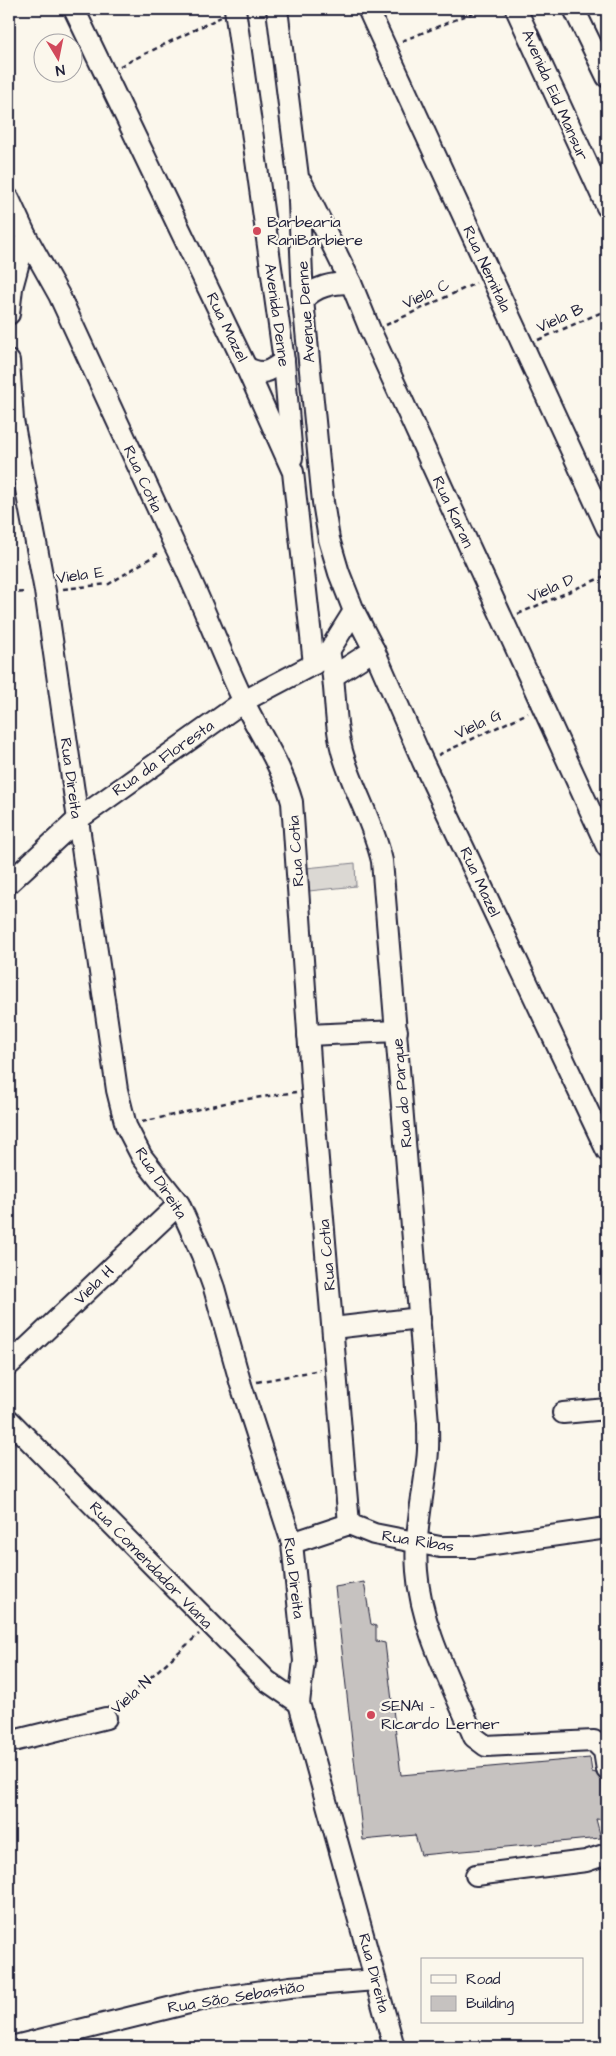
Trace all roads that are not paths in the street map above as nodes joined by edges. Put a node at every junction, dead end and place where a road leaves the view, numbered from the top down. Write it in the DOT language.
graph roads {
  1 [pos="74,9"];
  2 [pos="277,9"];
  3 [pos="368,9"];
  4 [pos="516,9"];
  5 [pos="574,9"];
  6 [pos="230,10"];
  7 [pos="607,77"];
  8 [pos="298,177"];
  9 [pos="9,199"];
  10 [pos="607,207"];
  11 [pos="26,236"];
  12 [pos="351,283"];
  13 [pos="303,300"];
  14 [pos="9,314"];
  15 [pos="9,360"];
  16 [pos="284,361"];
  17 [pos="246,367"];
  18 [pos="293,472"];
  19 [pos="607,528"];
  20 [pos="354,611"];
  21 [pos="374,650"];
  22 [pos="329,651"];
  23 [pos="314,664"];
  24 [pos="335,675"];
  25 [pos="244,701"];
  26 [pos="77,820"];
  27 [pos="607,848"];
  28 [pos="9,883"];
  29 [pos="397,1031"];
  30 [pos="308,1035"];
  31 [pos="607,1151"];
  32 [pos="179,1204"];
  33 [pos="420,1318"];
  34 [pos="333,1328"];
  35 [pos="9,1366"];
  36 [pos="607,1409"];
  37 [pos="563,1413"];
  38 [pos="9,1420"];
  39 [pos="349,1524"];
  40 [pos="606,1532"];
  41 [pos="417,1542"];
  42 [pos="292,1543"];
  43 [pos="299,1703"];
  44 [pos="106,1718"];
  45 [pos="9,1742"];
  46 [pos="607,1770"];
  47 [pos="607,1854"];
  48 [pos="476,1875"];
  49 [pos="375,1980"];
  50 [pos="11,2047"];
  51 [pos="394,2047"];
  1 -- 17 [label="street, Rua Mazel"];
  2 -- 8 [label="street, Avenue Denne"];
  3 -- 19 [label="street, Rua Nemitala"];
  4 -- 10 [label="street, Avenida Eid Mansur"];
  5 -- 7 [label="street"];
  6 -- 16 [label="street, Avenida Denne"];
  8 -- 12 [label="street, Rua Karan"];
  8 -- 13 [label="street, Avenue Denne"];
  9 -- 11 [label="street"];
  11 -- 14 [label="street"];
  11 -- 25 [label="street, Rua Cotia"];
  12 -- 13 [label="street"];
  12 -- 27 [label="street, Rua Karan"];
  13 -- 20 [label="street, Avenue Denne"];
  15 -- 26 [label="street, Rua Direita"];
  16 -- 17 [label="street"];
  16 -- 18 [label="street, Avenida Denne"];
  17 -- 18 [label="street, Rua Mazel"];
  18 -- 23 [label="street, Rua Mazel"];
  20 -- 21 [label="street, Rua Mazel"];
  20 -- 22 [label="street, Rua da Floresta"];
  21 -- 24 [label="street"];
  21 -- 31 [label="street, Rua Mazel"];
  22 -- 23 [label="street, Rua da Floresta"];
  22 -- 24 [label="street, Rua do Parque"];
  23 -- 25 [label="street, Rua da Floresta"];
  24 -- 29 [label="street, Rua do Parque"];
  25 -- 26 [label="street, Rua da Floresta"];
  25 -- 30 [label="street, Rua Cotia"];
  26 -- 28 [label="street, Rua da Floresta"];
  26 -- 32 [label="street, Rua Direita"];
  29 -- 30 [label="street"];
  29 -- 33 [label="street, Rua do Parque"];
  30 -- 34 [label="street, Rua Cotia"];
  32 -- 35 [label="street, Viela H"];
  32 -- 42 [label="street, Rua Direita"];
  33 -- 34 [label="street"];
  33 -- 41 [label="street, Rua do Parque"];
  34 -- 39 [label="street, Rua Cotia"];
  36 -- 37 [label="street"];
  38 -- 43 [label="street, Rua Comendador Viana"];
  39 -- 41 [label="street, Rua Ribas"];
  39 -- 42 [label="street"];
  40 -- 41 [label="street, Rua Ribas"];
  41 -- 46 [label="street, Rua do Parque"];
  42 -- 43 [label="street, Rua Direita"];
  43 -- 49 [label="street, Rua Direita"];
  44 -- 45 [label="street, Viela N"];
  47 -- 48 [label="street"];
  49 -- 50 [label="street, Rua São Sebastião"];
  49 -- 51 [label="street, Rua Direita"];
}
